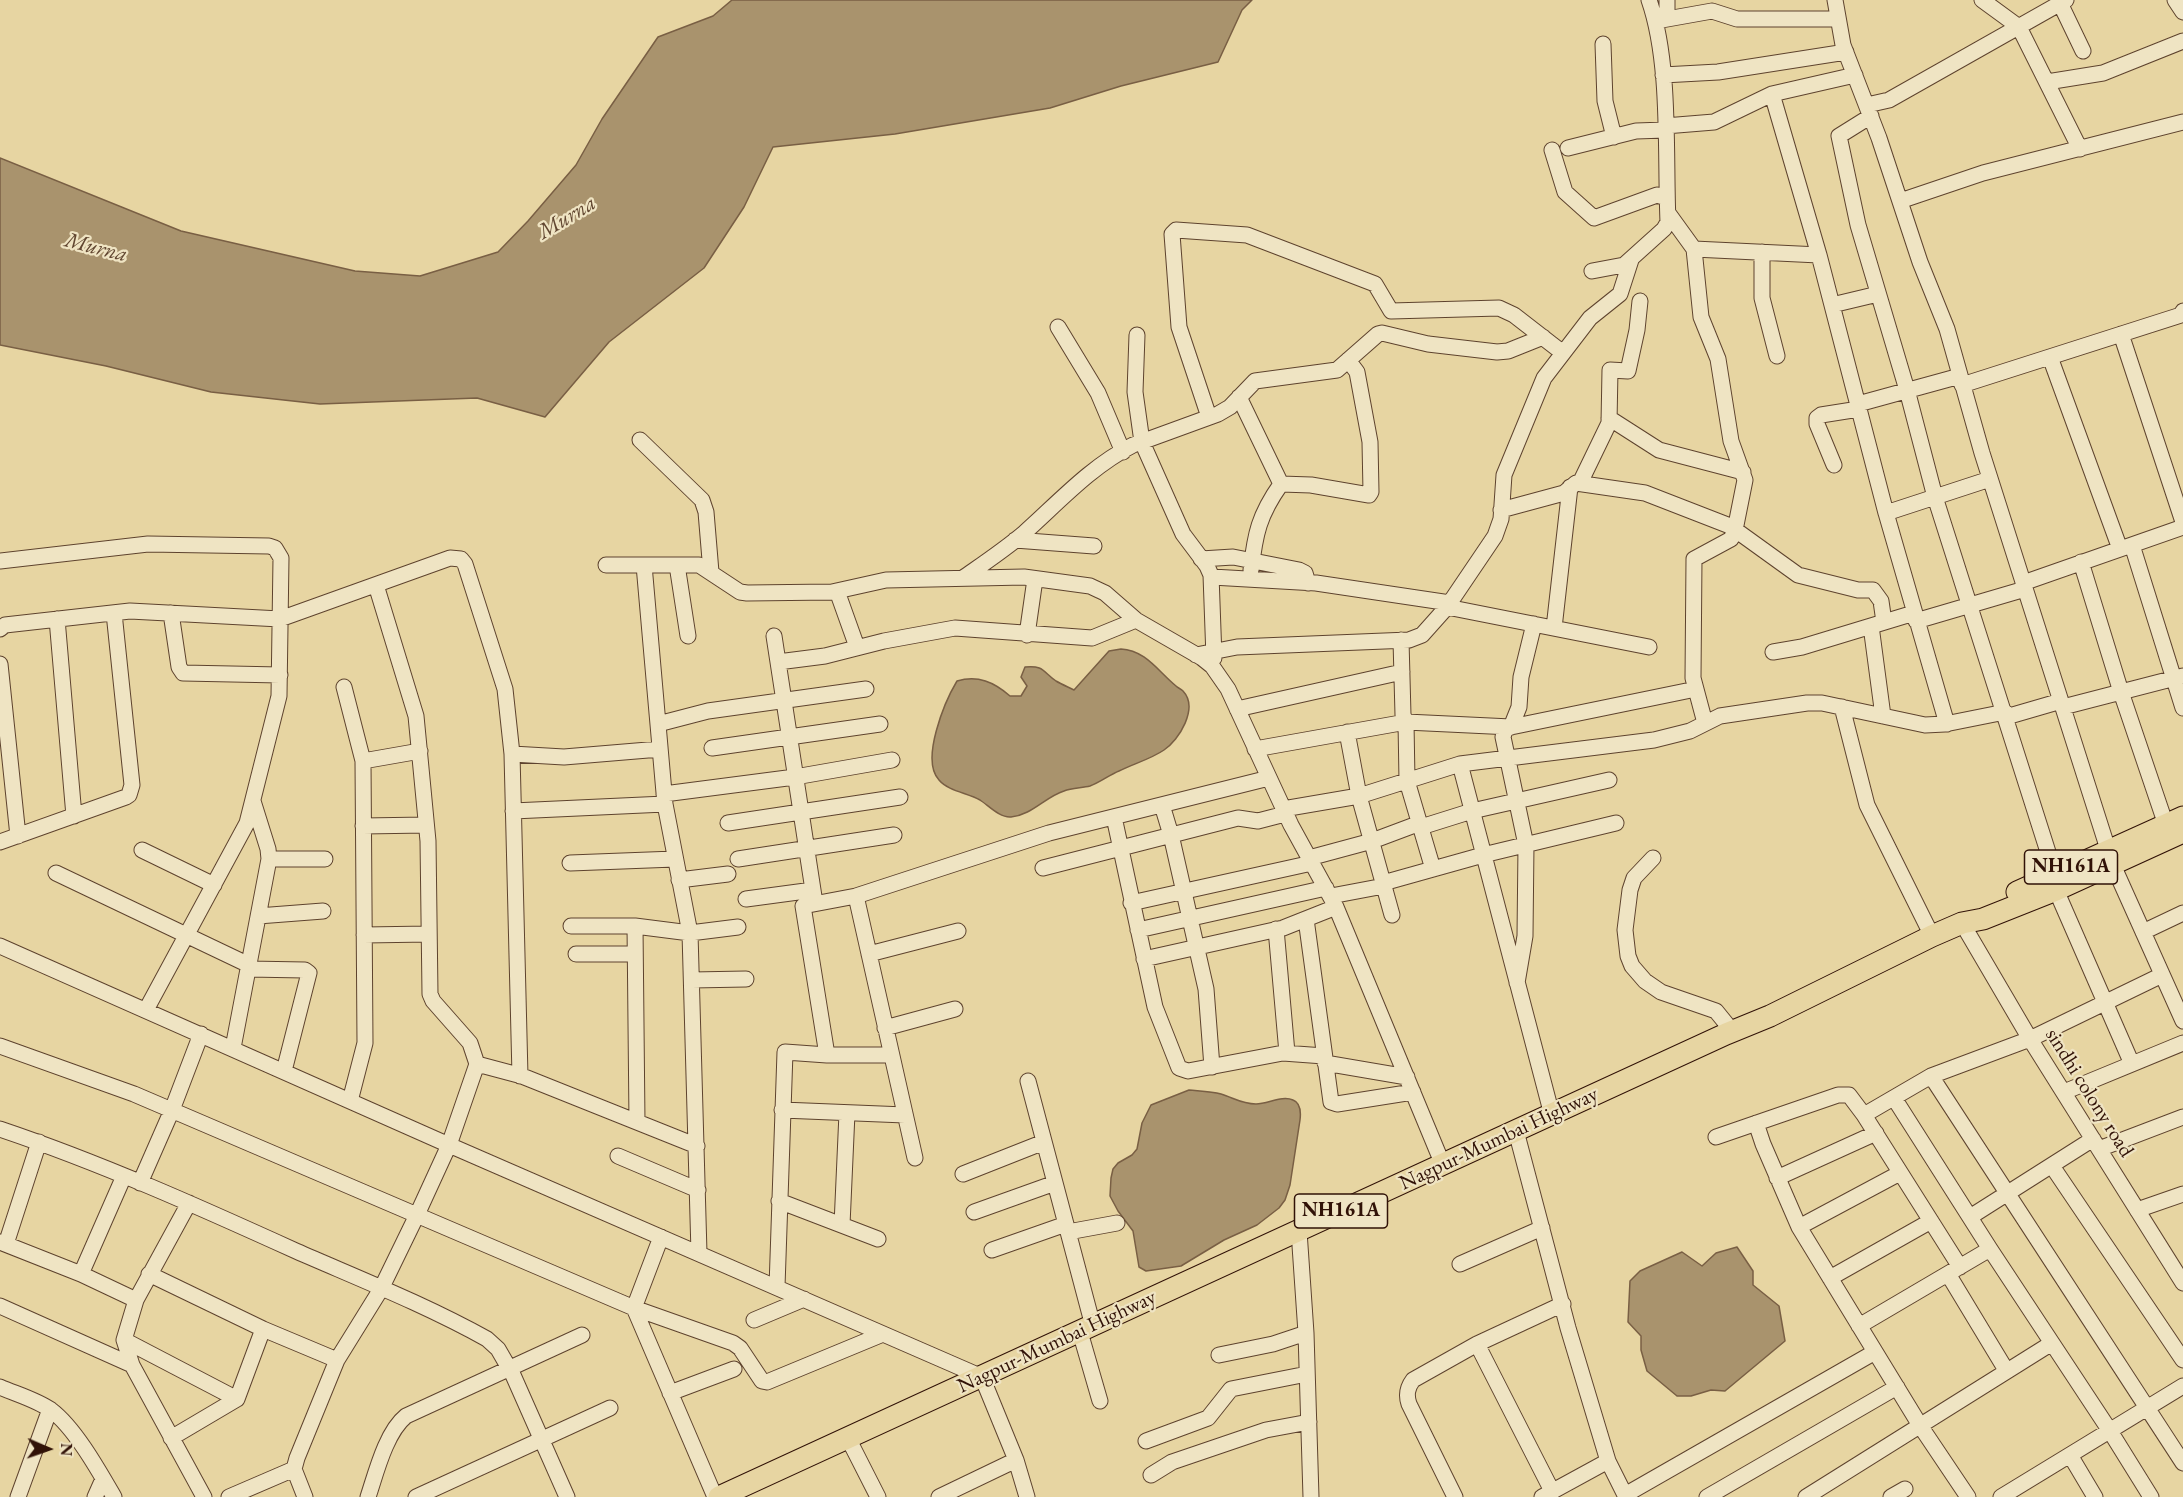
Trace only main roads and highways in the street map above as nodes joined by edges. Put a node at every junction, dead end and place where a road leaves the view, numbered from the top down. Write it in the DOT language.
graph roads {
  1 [pos="2177,825"];
  2 [pos="727,1495"];
  1 -- 2 [label="highway, Nagpur-Mumbai Highway / NH161A"];
}
